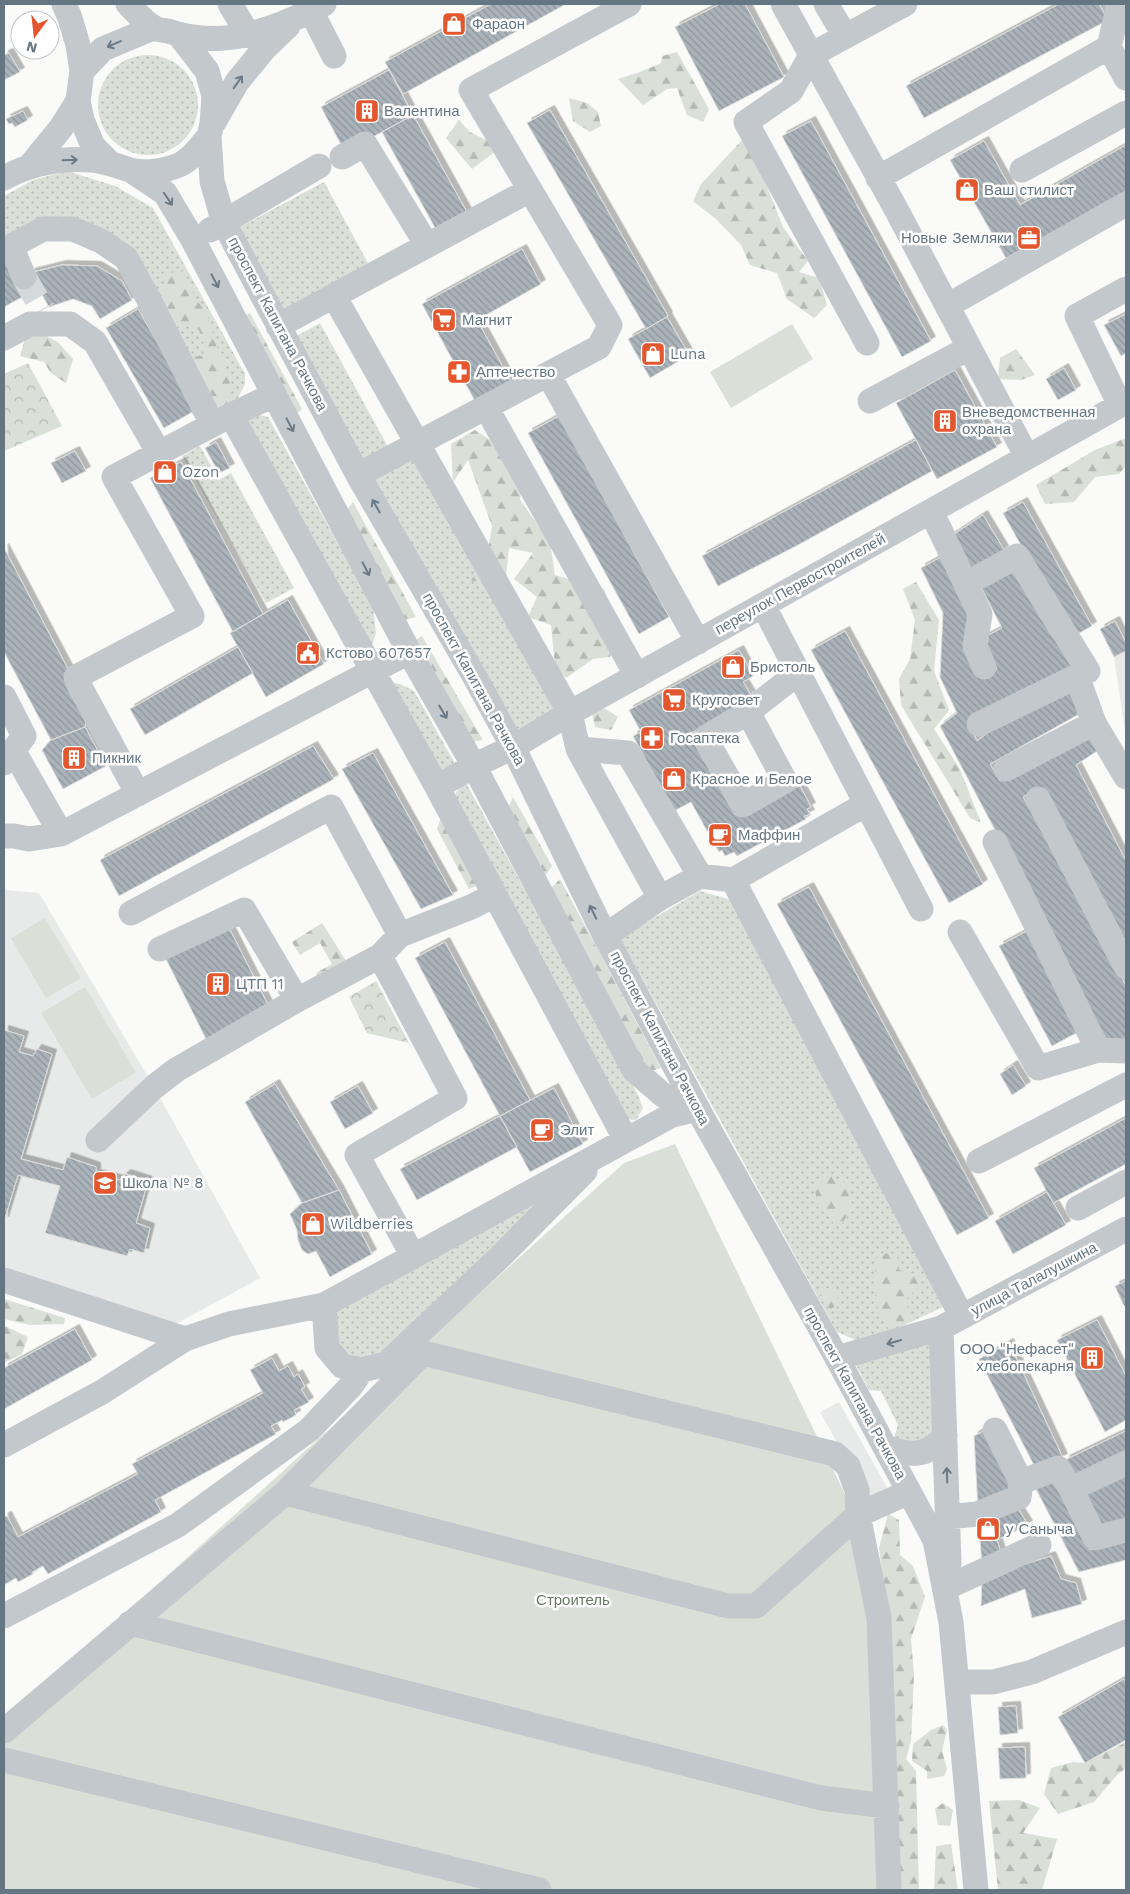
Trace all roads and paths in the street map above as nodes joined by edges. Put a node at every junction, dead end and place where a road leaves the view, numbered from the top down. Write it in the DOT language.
graph roads {
  1 [pos="64,4"];
  2 [pos="128,4"];
  3 [pos="230,4"];
  4 [pos="629,4"];
  5 [pos="783,4"];
  6 [pos="826,4"];
  7 [pos="905,4"];
  8 [pos="1119,4"];
  9 [pos="310,11"];
  10 [pos="153,28"];
  11 [pos="180,36"];
  12 [pos="248,36"];
  13 [pos="845,36"];
  14 [pos="1109,47"];
  15 [pos="811,55"];
  16 [pos="334,56"];
  17 [pos="82,71"];
  18 [pos="1126,78"];
  19 [pos="78,101"];
  20 [pos="1126,113"];
  21 [pos="211,130"];
  22 [pos="30,166"];
  23 [pos="122,167"];
  24 [pos="1022,170"];
  25 [pos="4,178"];
  26 [pos="878,178"];
  27 [pos="530,190"];
  28 [pos="1126,204"];
  29 [pos="224,223"];
  30 [pos="192,238"];
  31 [pos="427,245"];
  32 [pos="8,248"];
  33 [pos="24,277"];
  34 [pos="1126,289"];
  35 [pos="334,296"];
  36 [pos="946,306"];
  37 [pos="278,326"];
  38 [pos="4,338"];
  39 [pos="866,343"];
  40 [pos="969,348"];
  41 [pos="548,374"];
  42 [pos="274,395"];
  43 [pos="870,401"];
  44 [pos="1123,403"];
  45 [pos="486,407"];
  46 [pos="206,412"];
  47 [pos="231,415"];
  48 [pos="416,444"];
  49 [pos="159,453"];
  50 [pos="1026,457"];
  51 [pos="358,475"];
  52 [pos="931,511"];
  53 [pos="966,584"];
  54 [pos="763,605"];
  55 [pos="698,642"];
  56 [pos="409,652"];
  57 [pos="984,667"];
  58 [pos="372,671"];
  59 [pos="798,673"];
  60 [pos="637,676"];
  61 [pos="1077,676"];
  62 [pos="4,697"];
  63 [pos="748,712"];
  64 [pos="570,713"];
  65 [pos="1094,723"];
  66 [pos="979,724"];
  67 [pos="513,747"];
  68 [pos="578,749"];
  69 [pos="9,757"];
  70 [pos="474,766"];
  71 [pos="1006,769"];
  72 [pos="1126,777"];
  73 [pos="437,787"];
  74 [pos="138,794"];
  75 [pos="1038,799"];
  76 [pos="866,804"];
  77 [pos="61,834"];
  78 [pos="7,835"];
  79 [pos="995,842"];
  80 [pos="700,876"];
  81 [pos="733,880"];
  82 [pos="494,895"];
  83 [pos="660,898"];
  84 [pos="921,909"];
  85 [pos="131,913"];
  86 [pos="960,932"];
  87 [pos="400,935"];
  88 [pos="604,936"];
  89 [pos="160,949"];
  90 [pos="380,956"];
  91 [pos="1126,967"];
  92 [pos="297,1000"];
  93 [pos="1098,1050"];
  94 [pos="1126,1051"];
  95 [pos="634,1070"];
  96 [pos="1126,1085"];
  97 [pos="698,1109"];
  98 [pos="635,1135"];
  99 [pos="98,1140"];
  100 [pos="604,1152"];
  101 [pos="979,1161"];
  102 [pos="1126,1182"];
  103 [pos="1078,1208"];
  104 [pos="1126,1229"];
  105 [pos="413,1256"];
  106 [pos="4,1280"];
  107 [pos="324,1305"];
  108 [pos="962,1317"];
  109 [pos="941,1328"];
  110 [pos="185,1339"];
  111 [pos="837,1358"];
  112 [pos="362,1370"];
  113 [pos="996,1430"];
  114 [pos="945,1436"];
  115 [pos="4,1444"];
  116 [pos="885,1447"];
  117 [pos="1126,1463"];
  118 [pos="1021,1482"];
  119 [pos="1071,1489"];
  120 [pos="909,1492"];
  121 [pos="285,1493"];
  122 [pos="858,1515"];
  123 [pos="948,1517"];
  124 [pos="1126,1530"];
  125 [pos="1039,1545"];
  126 [pos="950,1586"];
  127 [pos="949,1611"];
  128 [pos="4,1616"];
  129 [pos="130,1623"];
  130 [pos="1126,1632"];
  131 [pos="957,1682"];
  132 [pos="4,1731"];
  133 [pos="4,1760"];
  134 [pos="887,1806"];
  135 [pos="539,1890"];
  136 [pos="889,1890"];
  137 [pos="976,1890"];
  1 -- 17 [label="street"];
  2 -- 10 [label="street"];
  3 -- 12 [label="street"];
  4 -- 27 [label="street"];
  5 -- 15 [label="street"];
  6 -- 13 [label="street"];
  7 -- 13 [label="street"];
  8 -- 14 [label="street"];
  9 -- 12 [label="street"];
  9 -- 16 [label="street"];
  21 -- 9 [label="street, one-way"];
  10 -- 11 [label="street"];
  10 -- 17 [label="street, one-way"];
  11 -- 12 [label="street"];
  11 -- 21 [label="street"];
  13 -- 15 [label="street"];
  14 -- 18 [label="street"];
  14 -- 26 [label="street"];
  15 -- 26 [label="street"];
  15 -- 39 [label="street"];
  17 -- 19 [label="street"];
  19 -- 22 [label="street"];
  19 -- 23 [label="street"];
  20 -- 24 [label="street"];
  21 -- 23 [label="street"];
  21 -- 29 [label="street, проспект Капитана Рачкова"];
  22 -- 23 [label="street, one-way"];
  22 -- 25 [label="street"];
  23 -- 30 [label="street, one-way"];
  26 -- 36 [label="street"];
  27 -- 31 [label="street"];
  27 -- 41 [label="street"];
  28 -- 36 [label="street"];
  29 -- 30 [label="street"];
  29 -- 31 [label="street"];
  29 -- 37 [label="street, проспект Капитана Рачкова"];
  30 -- 42 [label="street, one-way"];
  31 -- 35 [label="street"];
  32 -- 33 [label="street"];
  32 -- 46 [label="street"];
  34 -- 44 [label="street"];
  35 -- 37 [label="street"];
  35 -- 48 [label="street"];
  36 -- 40 [label="street"];
  37 -- 51 [label="street, проспект Капитана Рачкова"];
  38 -- 49 [label="street"];
  40 -- 43 [label="street"];
  40 -- 50 [label="street"];
  41 -- 45 [label="street"];
  41 -- 55 [label="street"];
  42 -- 47 [label="street"];
  42 -- 56 [label="street, one-way"];
  44 -- 50 [label="street, переулок Первостроителей"];
  45 -- 48 [label="street"];
  45 -- 60 [label="street"];
  47 -- 49 [label="street"];
  47 -- 58 [label="street"];
  48 -- 51 [label="street"];
  48 -- 64 [label="street"];
  49 -- 74 [label="street"];
  50 -- 52 [label="street, переулок Первостроителей"];
  67 -- 51 [label="street, проспект Капитана Рачкова, one-way"];
  52 -- 53 [label="street"];
  52 -- 54 [label="street, переулок Первостроителей"];
  53 -- 57 [label="street"];
  53 -- 61 [label="street"];
  54 -- 55 [label="street, переулок Первостроителей"];
  54 -- 59 [label="street"];
  55 -- 60 [label="street, переулок Первостроителей"];
  56 -- 58 [label="street"];
  56 -- 70 [label="street, one-way"];
  58 -- 73 [label="street"];
  58 -- 74 [label="street"];
  59 -- 63 [label="street"];
  59 -- 76 [label="street"];
  60 -- 64 [label="street, переулок Первостроителей"];
  61 -- 65 [label="street"];
  61 -- 66 [label="street"];
  62 -- 69 [label="street"];
  64 -- 67 [label="street, переулок Первостроителей"];
  64 -- 68 [label="street"];
  65 -- 71 [label="street"];
  65 -- 72 [label="street"];
  67 -- 70 [label="street, переулок Первостроителей"];
  88 -- 67 [label="street, проспект Капитана Рачкова, one-way"];
  68 -- 80 [label="street"];
  68 -- 83 [label="street"];
  69 -- 77 [label="street"];
  70 -- 73 [label="street, переулок Первостроителей"];
  70 -- 95 [label="street"];
  73 -- 82 [label="street"];
  74 -- 77 [label="street"];
  75 -- 91 [label="street"];
  76 -- 81 [label="street"];
  76 -- 84 [label="street"];
  77 -- 78 [label="street"];
  79 -- 93 [label="street"];
  80 -- 81 [label="street"];
  80 -- 83 [label="street"];
  81 -- 108 [label="street"];
  82 -- 87 [label="street"];
  82 -- 98 [label="street"];
  83 -- 88 [label="street"];
  85 -- 87 [label="street"];
  86 -- 93 [label="street"];
  87 -- 90 [label="street"];
  88 -- 97 [label="street, проспект Капитана Рачкова"];
  89 -- 92 [label="street"];
  90 -- 92 [label="street"];
  90 -- 105 [label="street"];
  92 -- 99 [label="street"];
  93 -- 94 [label="street"];
  95 -- 97 [label="street"];
  95 -- 98 [label="street"];
  96 -- 101 [label="street"];
  97 -- 98 [label="street"];
  97 -- 111 [label="street, проспект Капитана Рачкова"];
  98 -- 100 [label="street"];
  100 -- 105 [label="street"];
  100 -- 112 [label="street"];
  102 -- 103 [label="street"];
  104 -- 108 [label="street, улица Талалушкина"];
  105 -- 107 [label="street"];
  106 -- 110 [label="street"];
  107 -- 110 [label="street"];
  107 -- 112 [label="street"];
  108 -- 109 [label="street, улица Талалушкина"];
  109 -- 111 [label="street, улица Талалушкина, one-way"];
  109 -- 114 [label="street"];
  110 -- 115 [label="street"];
  111 -- 116 [label="street, проспект Капитана Рачкова"];
  112 -- 128 [label="street"];
  113 -- 118 [label="street"];
  114 -- 116 [label="street"];
  123 -- 114 [label="street, one-way"];
  116 -- 120 [label="street, проспект Капитана Рачкова"];
  117 -- 119 [label="street"];
  118 -- 119 [label="street"];
  118 -- 123 [label="street"];
  119 -- 124 [label="street"];
  120 -- 122 [label="street"];
  120 -- 127 [label="street, проспект Капитана Рачкова"];
  121 -- 122 [label="street"];
  121 -- 122 [label="street"];
  121 -- 129 [label="street"];
  122 -- 134 [label="street"];
  123 -- 126 [label="street"];
  125 -- 126 [label="street"];
  126 -- 127 [label="street"];
  127 -- 131 [label="street, проспект Капитана Рачкова"];
  129 -- 132 [label="street"];
  129 -- 134 [label="street"];
  130 -- 131 [label="street"];
  131 -- 137 [label="street, проспект Капитана Рачкова"];
  133 -- 135 [label="street"];
  134 -- 136 [label="street"];
}
